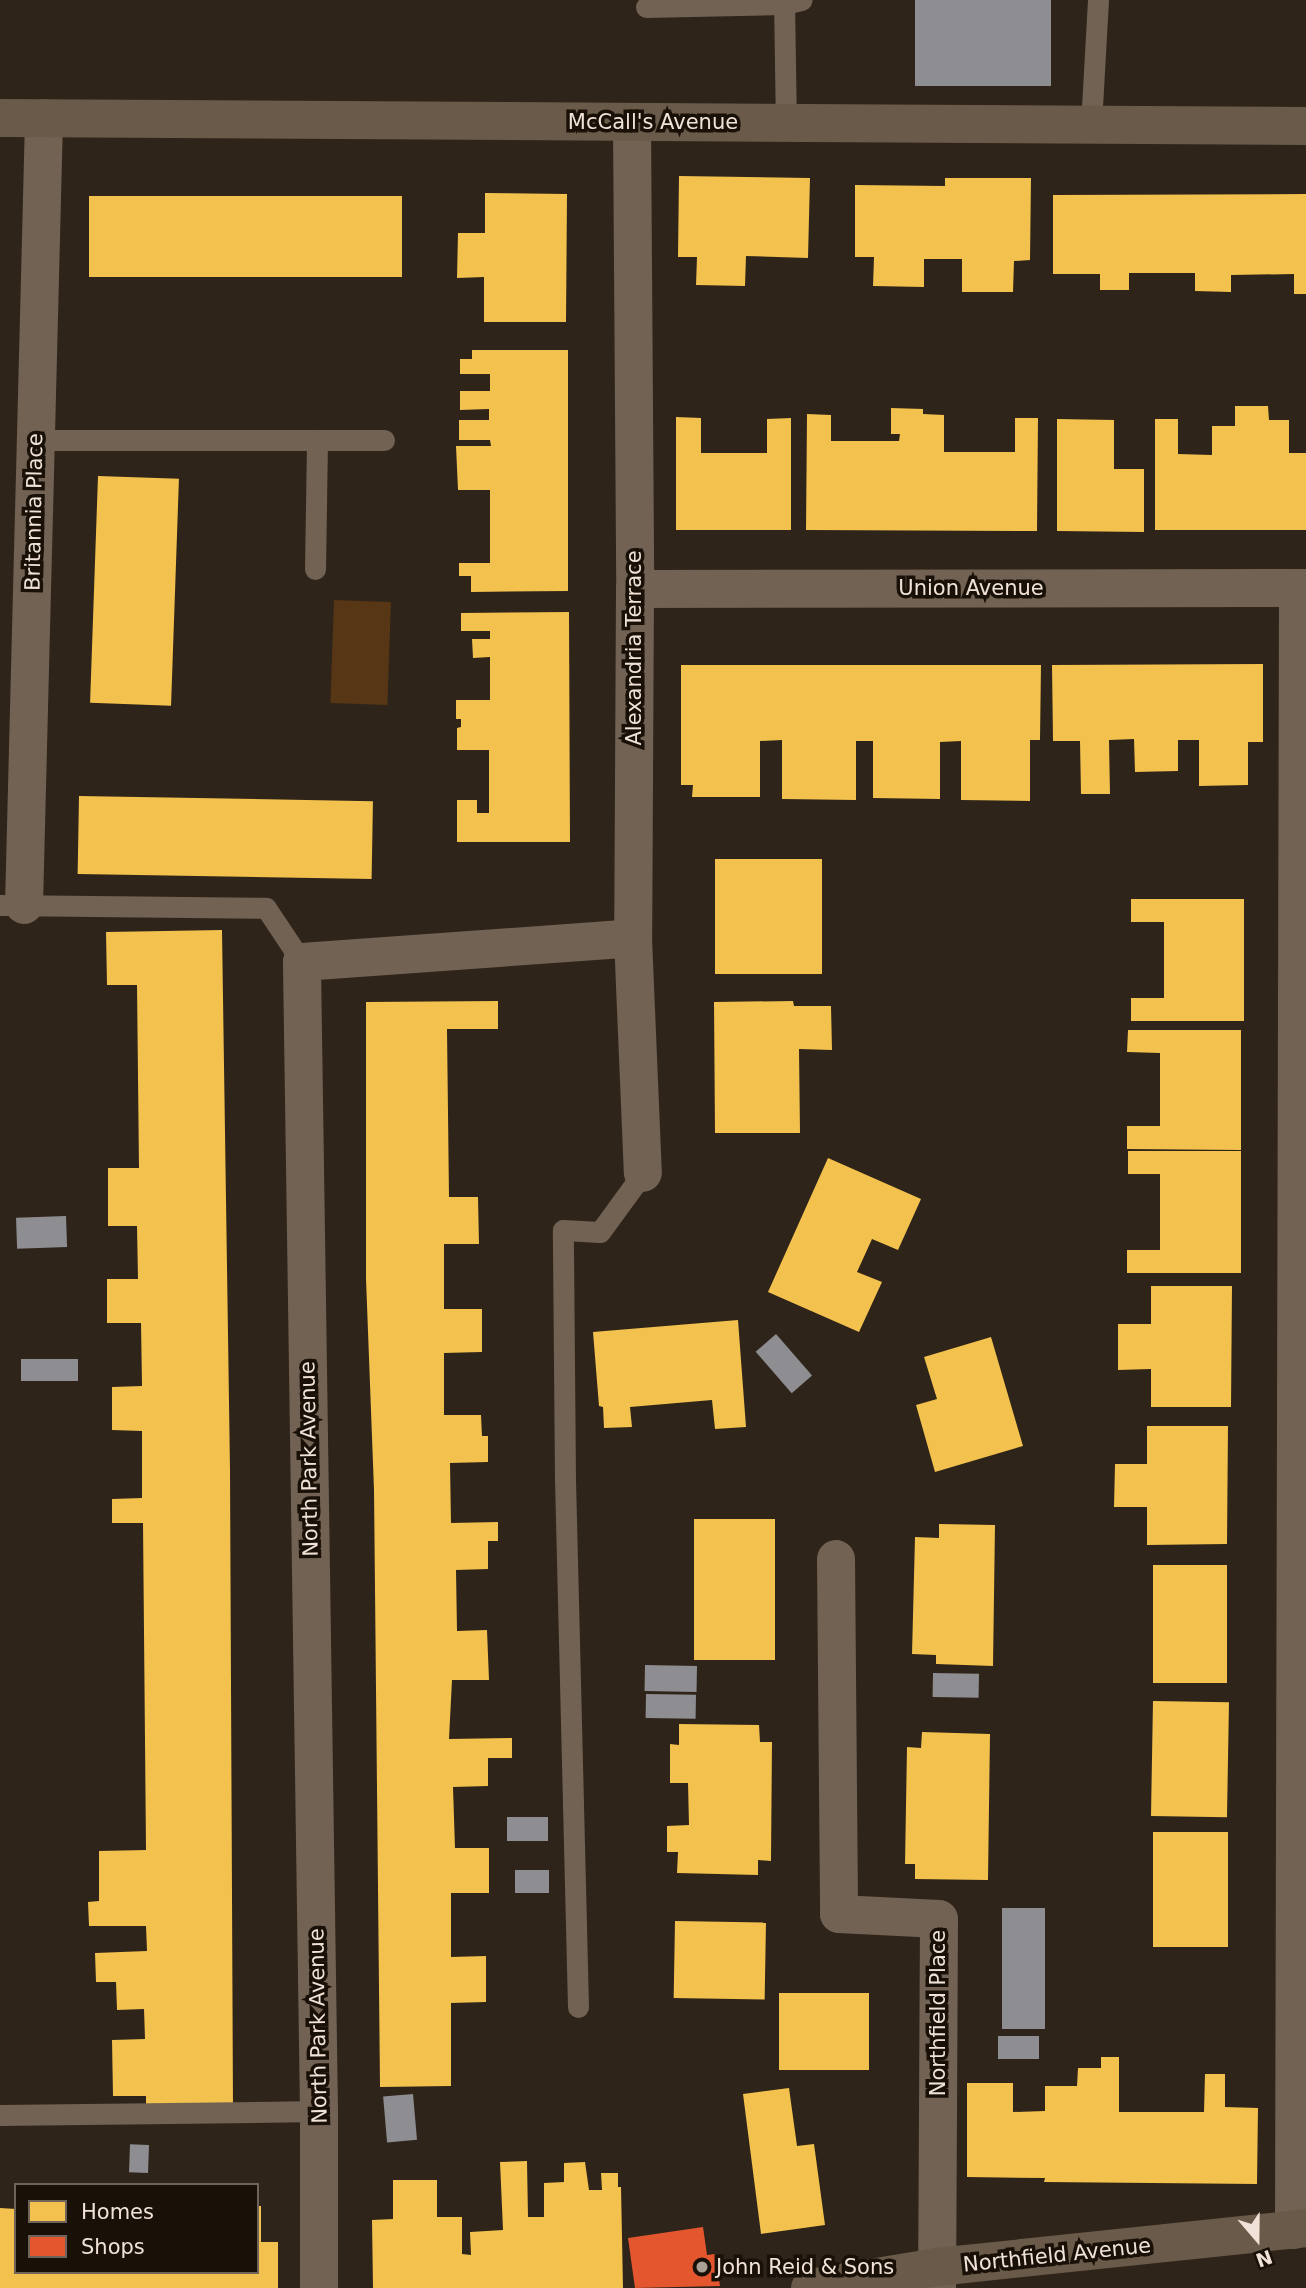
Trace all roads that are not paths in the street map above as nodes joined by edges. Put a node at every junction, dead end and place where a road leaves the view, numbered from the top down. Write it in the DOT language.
graph roads {
  1 [pos="1098,0"];
  2 [pos="790,1"];
  3 [pos="646,7"];
  4 [pos="0,118"];
  5 [pos="44,118"];
  6 [pos="632,122"];
  7 [pos="786,123"];
  8 [pos="1091,125"];
  9 [pos="1306,126"];
  10 [pos="36,440"];
  11 [pos="317,440"];
  12 [pos="384,440"];
  13 [pos="315,569"];
  14 [pos="1302,588"];
  15 [pos="635,589"];
  16 [pos="12,905"];
  17 [pos="633,938"];
  18 [pos="302,962"];
  19 [pos="643,1173"];
  20 [pos="836,1559"];
  21 [pos="578,2007"];
  22 [pos="319,2111"];
  23 [pos="0,2115"];
  24 [pos="1300,2229"];
  25 [pos="937,2278"];
  26 [pos="319,2288"];
  27 [pos="810,2288"];
  1 -- 8 [label="lane"];
  2 -- 3 [label="lane"];
  2 -- 7 [label="lane"];
  4 -- 5 [label="street, McCall's Avenue"];
  5 -- 6 [label="street, McCall's Avenue"];
  5 -- 10 [label="street, Britannia Place"];
  6 -- 7 [label="street, McCall's Avenue"];
  6 -- 15 [label="street, Alexandria Terrace"];
  7 -- 8 [label="street, McCall's Avenue"];
  8 -- 9 [label="street, McCall's Avenue"];
  10 -- 11 [label="lane"];
  10 -- 16 [label="street, Britannia Place"];
  11 -- 12 [label="lane"];
  11 -- 13 [label="lane"];
  14 -- 15 [label="street, Union Avenue"];
  14 -- 24 [label="street"];
  15 -- 17 [label="street, Alexandria Terrace"];
  16 -- 18 [label="lane"];
  17 -- 18 [label="street"];
  17 -- 19 [label="street, Alexandria Terrace"];
  18 -- 22 [label="street, North Park Avenue"];
  19 -- 21 [label="lane"];
  20 -- 25 [label="street, Northfield Place"];
  22 -- 23 [label="lane"];
  22 -- 26 [label="street, North Park Avenue"];
  24 -- 25 [label="street, Northfield Avenue"];
  25 -- 27 [label="street, Northfield Avenue"];
}
